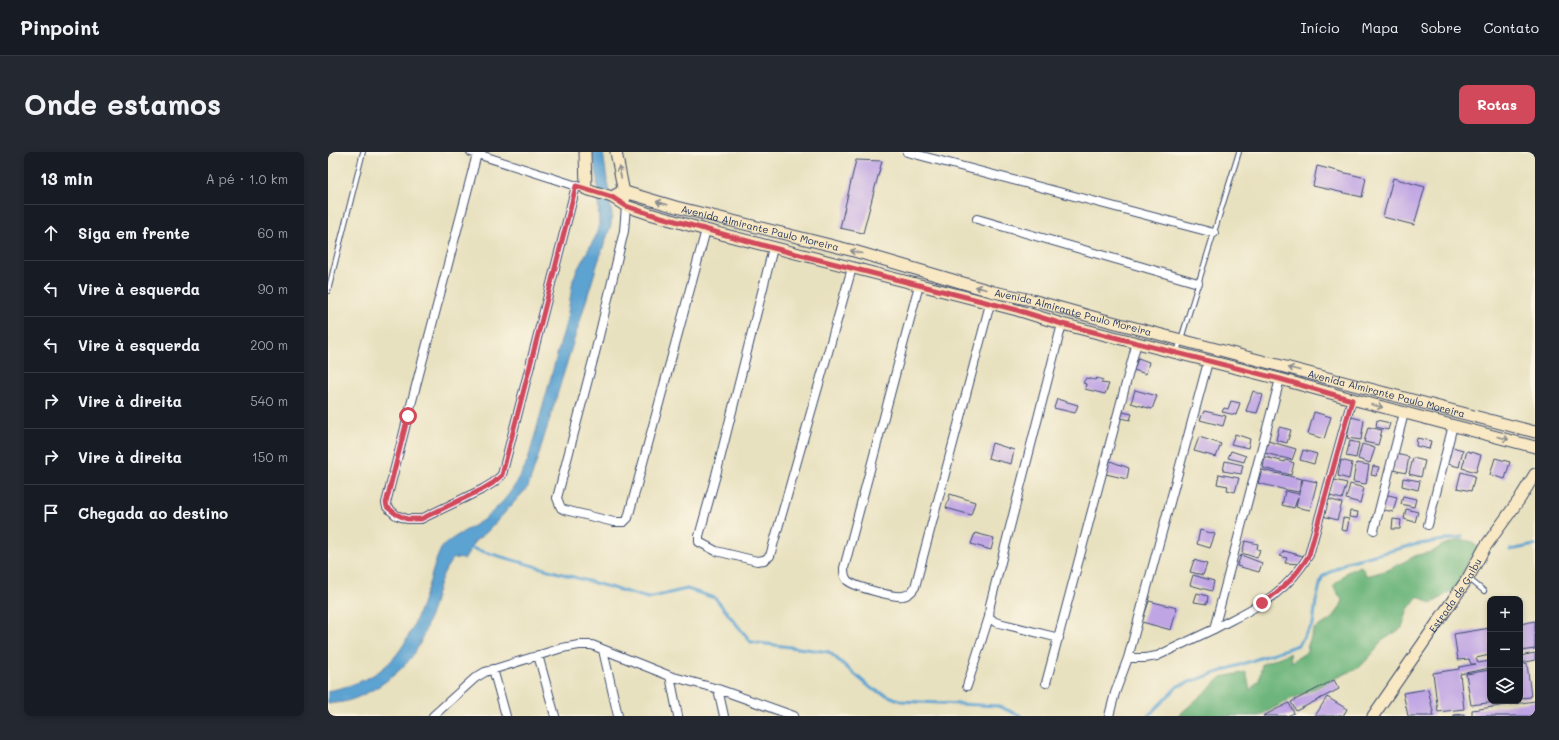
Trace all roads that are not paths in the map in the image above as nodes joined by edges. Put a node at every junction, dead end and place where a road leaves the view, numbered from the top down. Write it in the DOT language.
graph roads {
  1 [pos="363,152"];
  2 [pos="585,152"];
  3 [pos="616,152"];
  4 [pos="907,152"];
  5 [pos="1239,152"];
  6 [pos="474,153"];
  7 [pos="585,189"];
  8 [pos="625,192"];
  9 [pos="611,197"];
  10 [pos="626,206"];
  11 [pos="977,220"];
  12 [pos="706,230"];
  13 [pos="1214,233"];
  14 [pos="773,248"];
  15 [pos="852,268"];
  16 [pos="1198,283"];
  17 [pos="918,285"];
  18 [pos="328,291"];
  19 [pos="990,304"];
  20 [pos="1062,324"];
  21 [pos="1181,340"];
  22 [pos="1137,342"];
  23 [pos="1177,352"];
  24 [pos="1208,362"];
  25 [pos="1280,379"];
  26 [pos="1352,400"];
  27 [pos="1404,413"];
  28 [pos="1453,425"];
  29 [pos="1535,432"];
  30 [pos="1535,447"];
  31 [pos="1535,474"];
  32 [pos="1428,525"];
  33 [pos="1374,530"];
  34 [pos="1468,578"];
  35 [pos="1484,591"];
  36 [pos="989,617"];
  37 [pos="1214,629"];
  38 [pos="1058,638"];
  39 [pos="603,650"];
  40 [pos="538,655"];
  41 [pos="1128,658"];
  42 [pos="493,669"];
  43 [pos="670,676"];
  44 [pos="1046,683"];
  45 [pos="967,686"];
  46 [pos="718,689"];
  47 [pos="442,713"];
  48 [pos="433,716"];
  49 [pos="506,716"];
  50 [pos="556,716"];
  51 [pos="618,716"];
  52 [pos="678,716"];
  53 [pos="724,716"];
  54 [pos="794,716"];
  55 [pos="1109,716"];
  56 [pos="1372,716"];
  1 -- 18 [label="lane"];
  2 -- 7 [label="main road"];
  8 -- 3 [label="main road, one-way"];
  4 -- 13 [label="street"];
  5 -- 13 [label="lane"];
  6 -- 7 [label="street, Avenida Almirante Paulo Moreira"];
  6 -- 7 [label="street"];
  7 -- 9 [label="main road, Avenida Almirante Paulo Moreira"];
  8 -- 9 [label="main road"];
  8 -- 10 [label="main road"];
  21 -- 8 [label="main road, Avenida Almirante Paulo Moreira, one-way"];
  9 -- 10 [label="main road, Avenida Almirante Paulo Moreira"];
  10 -- 12 [label="main road, Avenida Almirante Paulo Moreira"];
  10 -- 12 [label="street"];
  11 -- 16 [label="street"];
  12 -- 14 [label="main road, Avenida Almirante Paulo Moreira"];
  13 -- 16 [label="lane"];
  14 -- 15 [label="main road, Avenida Almirante Paulo Moreira"];
  14 -- 15 [label="street"];
  15 -- 17 [label="main road, Avenida Almirante Paulo Moreira"];
  16 -- 21 [label="lane"];
  17 -- 19 [label="main road, Avenida Almirante Paulo Moreira"];
  17 -- 19 [label="street"];
  19 -- 20 [label="main road, Avenida Almirante Paulo Moreira"];
  20 -- 22 [label="main road, Avenida Almirante Paulo Moreira"];
  20 -- 36 [label="street"];
  21 -- 23 [label="lane"];
  29 -- 21 [label="main road, Avenida Almirante Paulo Moreira, one-way"];
  22 -- 23 [label="main road, Avenida Almirante Paulo Moreira"];
  22 -- 38 [label="street"];
  23 -- 24 [label="main road, Avenida Almirante Paulo Moreira"];
  24 -- 25 [label="main road, Avenida Almirante Paulo Moreira"];
  24 -- 41 [label="street"];
  25 -- 26 [label="main road, Avenida Almirante Paulo Moreira"];
  25 -- 37 [label="street"];
  26 -- 27 [label="main road, Avenida Almirante Paulo Moreira, one-way"];
  26 -- 37 [label="street"];
  27 -- 28 [label="main road, Avenida Almirante Paulo Moreira"];
  27 -- 33 [label="street"];
  28 -- 30 [label="main road, Avenida Almirante Paulo Moreira, one-way"];
  28 -- 32 [label="street"];
  31 -- 34 [label="main road, Estrada de Gaibu"];
  34 -- 35 [label="lane"];
  34 -- 56 [label="main road, Estrada de Gaibu"];
  36 -- 38 [label="street"];
  36 -- 45 [label="street"];
  37 -- 41 [label="street"];
  38 -- 44 [label="street"];
  39 -- 40 [label="street"];
  39 -- 43 [label="street"];
  39 -- 51 [label="street"];
  40 -- 42 [label="street"];
  40 -- 50 [label="street"];
  41 -- 55 [label="street"];
  42 -- 47 [label="street"];
  42 -- 49 [label="street"];
  43 -- 46 [label="street"];
  43 -- 52 [label="street"];
  46 -- 53 [label="street"];
  46 -- 54 [label="street"];
  47 -- 48 [label="street"];
}
